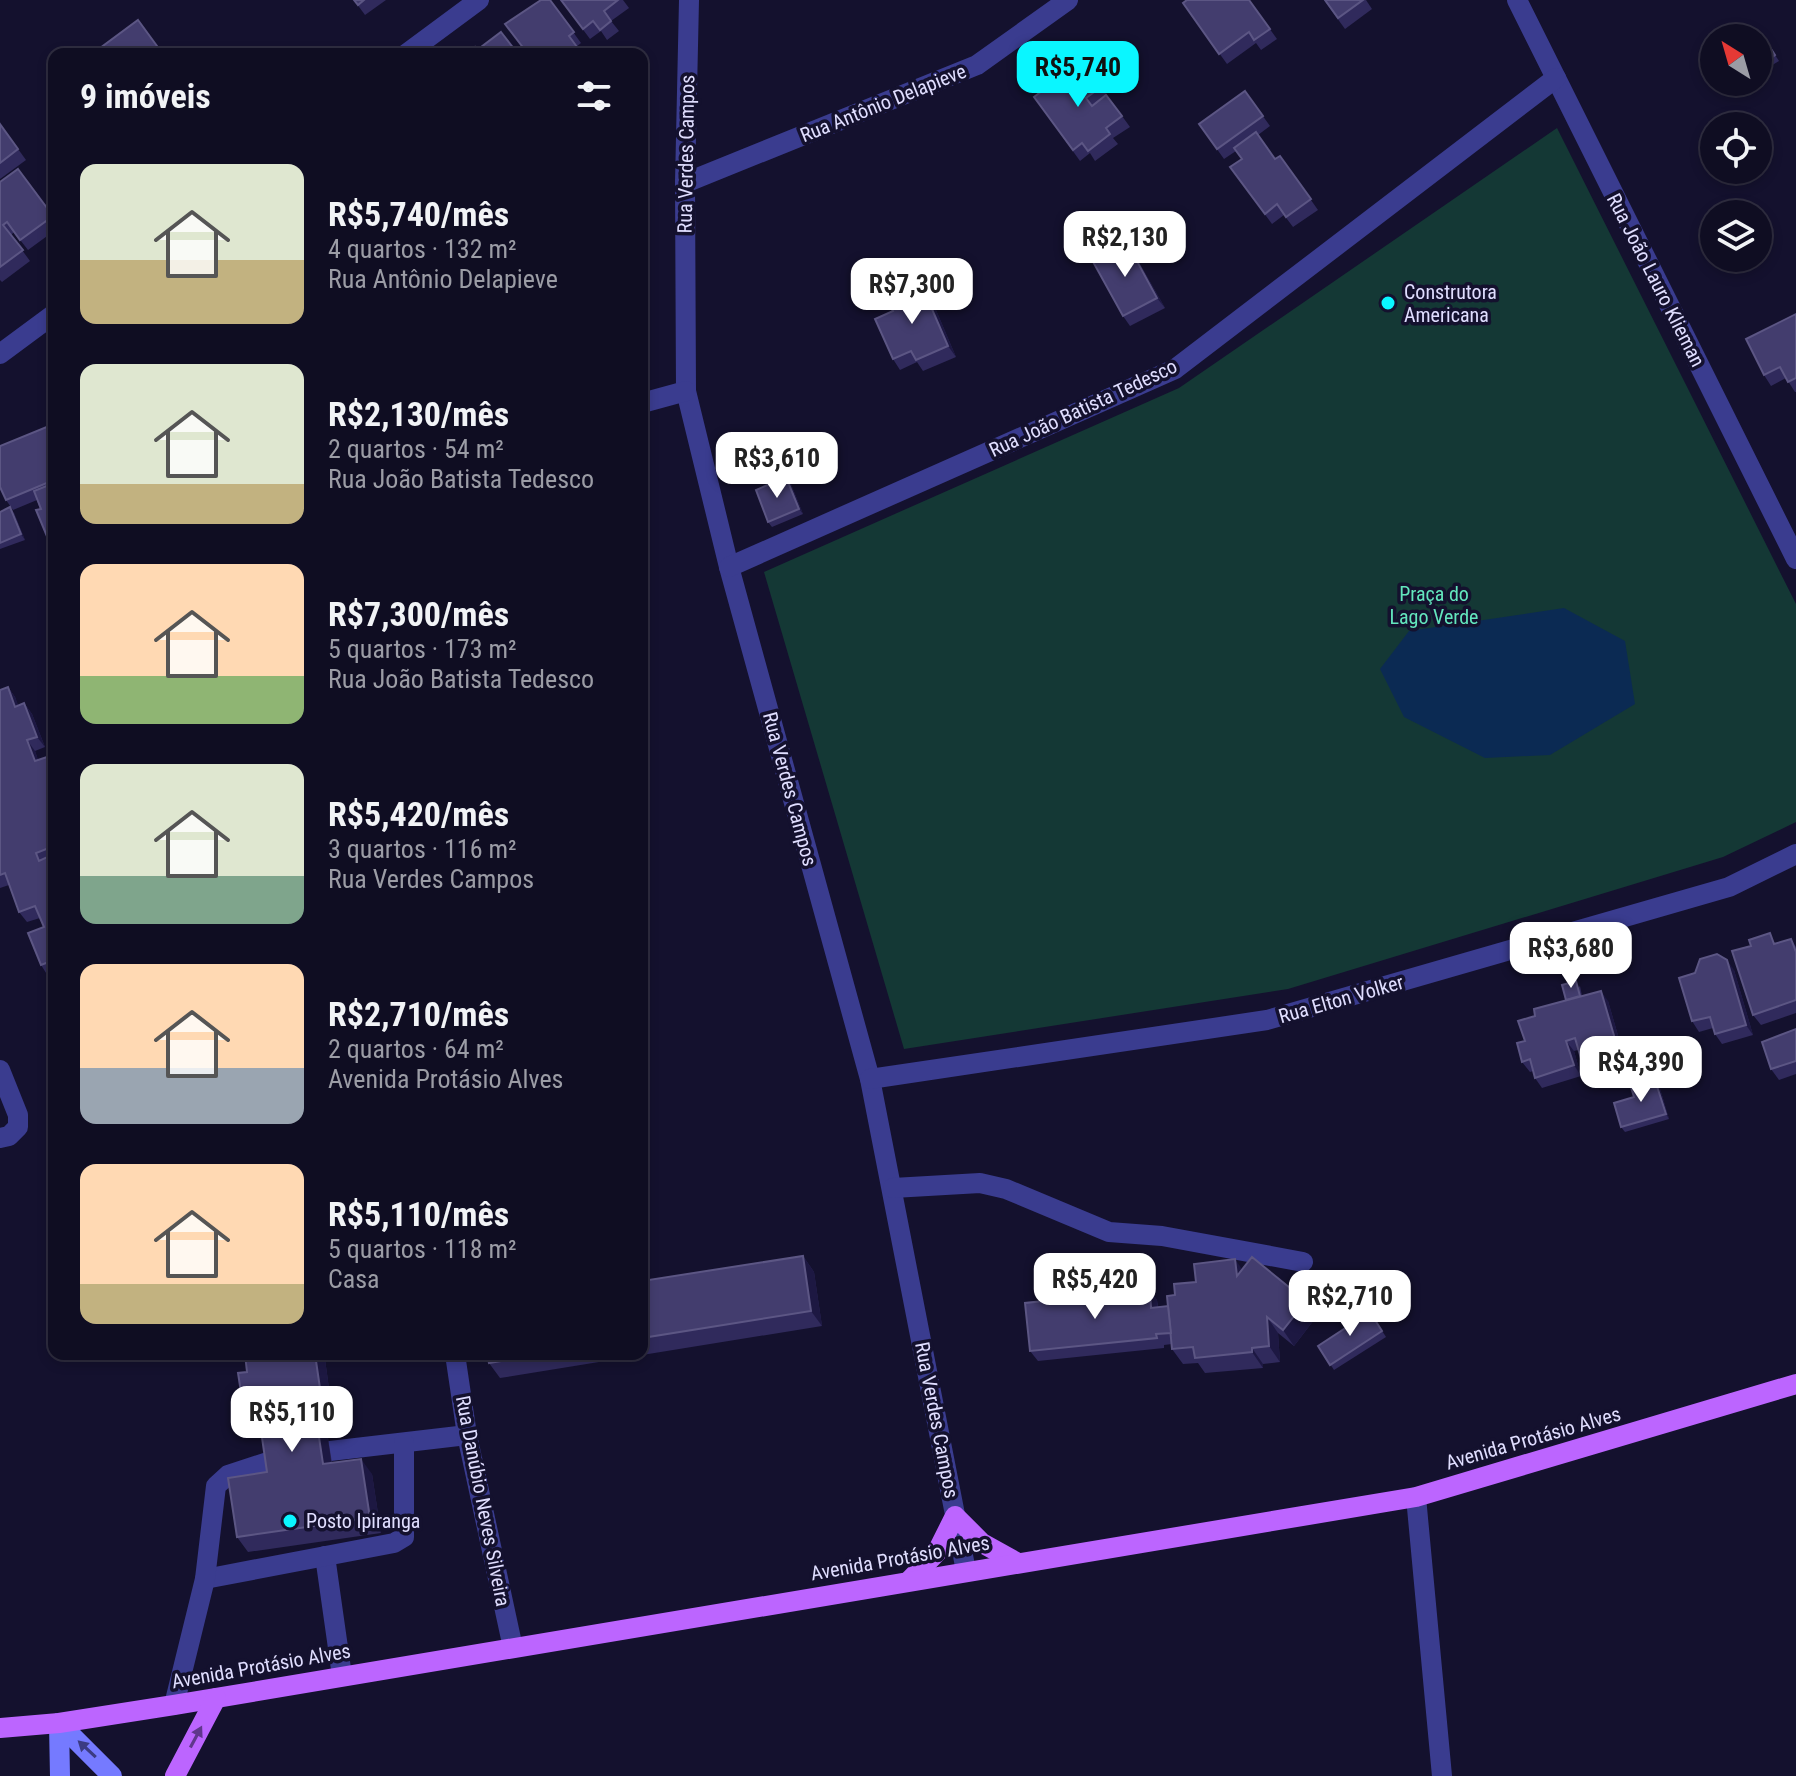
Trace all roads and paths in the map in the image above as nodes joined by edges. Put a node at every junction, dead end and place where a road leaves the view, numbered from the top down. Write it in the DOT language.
graph roads {
  1 [pos="479,0"];
  2 [pos="689,0"];
  3 [pos="1068,0"];
  4 [pos="1517,0"];
  5 [pos="414,48"];
  6 [pos="1556,78"];
  7 [pos="685,183"];
  8 [pos="48,318"];
  9 [pos="0,354"];
  10 [pos="686,391"];
  11 [pos="648,401"];
  12 [pos="1796,559"];
  13 [pos="729,567"];
  14 [pos="1796,854"];
  15 [pos="0,1070"];
  16 [pos="870,1079"];
  17 [pos="0,1138"];
  18 [pos="893,1188"];
  19 [pos="1303,1262"];
  20 [pos="456,1360"];
  21 [pos="1796,1384"];
  22 [pos="467,1435"];
  23 [pos="404,1443"];
  24 [pos="330,1451"];
  25 [pos="274,1460"];
  26 [pos="1416,1497"];
  27 [pos="955,1516"];
  28 [pos="325,1556"];
  29 [pos="1018,1563"];
  30 [pos="966,1571"];
  31 [pos="205,1579"];
  32 [pos="909,1581"];
  33 [pos="513,1648"];
  34 [pos="342,1676"];
  35 [pos="216,1698"];
  36 [pos="174,1705"];
  37 [pos="59,1723"];
  38 [pos="0,1728"];
  39 [pos="60,1776"];
  40 [pos="112,1776"];
  41 [pos="175,1776"];
  42 [pos="1442,1776"];
  1 -- 5 [label="street"];
  2 -- 7 [label="street, Rua Verdes Campos"];
  3 -- 7 [label="street, Rua Antônio Delapieve"];
  4 -- 6 [label="street, Rua João Lauro Klieman"];
  6 -- 12 [label="street, Rua João Lauro Klieman"];
  6 -- 13 [label="street, Rua João Batista Tedesco"];
  7 -- 10 [label="street, Rua Verdes Campos"];
  8 -- 9 [label="street"];
  10 -- 11 [label="street"];
  10 -- 13 [label="street, Rua Verdes Campos"];
  13 -- 16 [label="street, Rua Verdes Campos"];
  14 -- 16 [label="street, Rua Elton Volker"];
  15 -- 17 [label="street"];
  16 -- 18 [label="street, Rua Verdes Campos"];
  18 -- 19 [label="street"];
  18 -- 27 [label="street, Rua Verdes Campos"];
  20 -- 22 [label="street, Rua Danúbio Neves Silveira"];
  21 -- 26 [label="main road, Avenida Protásio Alves"];
  22 -- 23 [label="street"];
  22 -- 33 [label="street, Rua Danúbio Neves Silveira"];
  23 -- 24 [label="street"];
  23 -- 28 [label="street"];
  25 -- 31 [label="street"];
  26 -- 29 [label="main road, Avenida Protásio Alves"];
  26 -- 42 [label="street"];
  27 -- 29 [label="main road"];
  27 -- 30 [label="street, Rua Verdes Campos"];
  27 -- 32 [label="main road"];
  28 -- 31 [label="street"];
  28 -- 34 [label="street"];
  29 -- 30 [label="main road, Avenida Protásio Alves"];
  30 -- 32 [label="main road, Avenida Protásio Alves"];
  31 -- 36 [label="street"];
  32 -- 33 [label="main road, Avenida Protásio Alves"];
  33 -- 34 [label="main road, Avenida Protásio Alves"];
  34 -- 35 [label="main road, Avenida Protásio Alves"];
  35 -- 36 [label="main road, Avenida Protásio Alves"];
  41 -- 35 [label="main road, one-way"];
  36 -- 37 [label="main road, Avenida Protásio Alves"];
  37 -- 38 [label="main road, Avenida Protásio Alves"];
  37 -- 39 [label="main road"];
  40 -- 37 [label="main road, one-way"];
}
